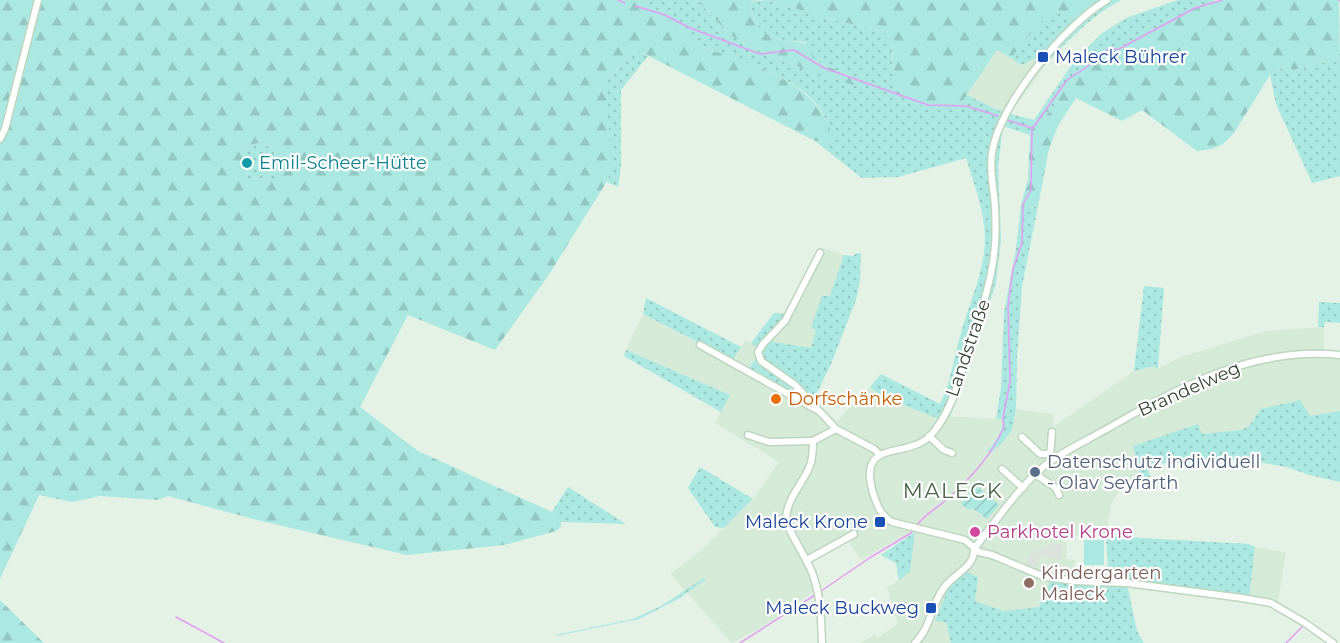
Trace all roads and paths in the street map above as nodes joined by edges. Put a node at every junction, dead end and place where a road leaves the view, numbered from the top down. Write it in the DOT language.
graph roads {
  1 [pos="38,0"];
  2 [pos="1107,0"];
  3 [pos="0,139"];
  4 [pos="820,253"];
  5 [pos="700,345"];
  6 [pos="1340,356"];
  7 [pos="819,410"];
  8 [pos="836,429"];
  9 [pos="1052,432"];
  10 [pos="748,435"];
  11 [pos="929,436"];
  12 [pos="1022,437"];
  13 [pos="813,441"];
  14 [pos="952,453"];
  15 [pos="879,454"];
  16 [pos="1050,454"];
  17 [pos="1050,462"];
  18 [pos="1002,469"];
  19 [pos="1035,474"];
  20 [pos="1023,488"];
  21 [pos="1059,495"];
  22 [pos="854,534"];
  23 [pos="974,549"];
  24 [pos="807,560"];
  25 [pos="917,642"];
  26 [pos="822,643"];
  27 [pos="1333,643"];
  1 -- 3 [label="street"];
  2 -- 11 [label="street, Landstraße"];
  4 -- 7 [label="street"];
  5 -- 7 [label="street"];
  6 -- 17 [label="street, Brandelweg"];
  7 -- 8 [label="street"];
  8 -- 13 [label="street"];
  8 -- 15 [label="street"];
  9 -- 16 [label="street"];
  10 -- 13 [label="street"];
  11 -- 14 [label="street"];
  11 -- 15 [label="street"];
  12 -- 16 [label="street"];
  13 -- 24 [label="street"];
  15 -- 23 [label="street"];
  16 -- 17 [label="street"];
  17 -- 19 [label="street, Brandelweg"];
  18 -- 20 [label="street"];
  19 -- 20 [label="street, Brandelweg"];
  19 -- 21 [label="street"];
  20 -- 23 [label="street, Brandelweg"];
  22 -- 24 [label="street"];
  23 -- 25 [label="street"];
  23 -- 27 [label="street"];
  24 -- 26 [label="street"];
}
